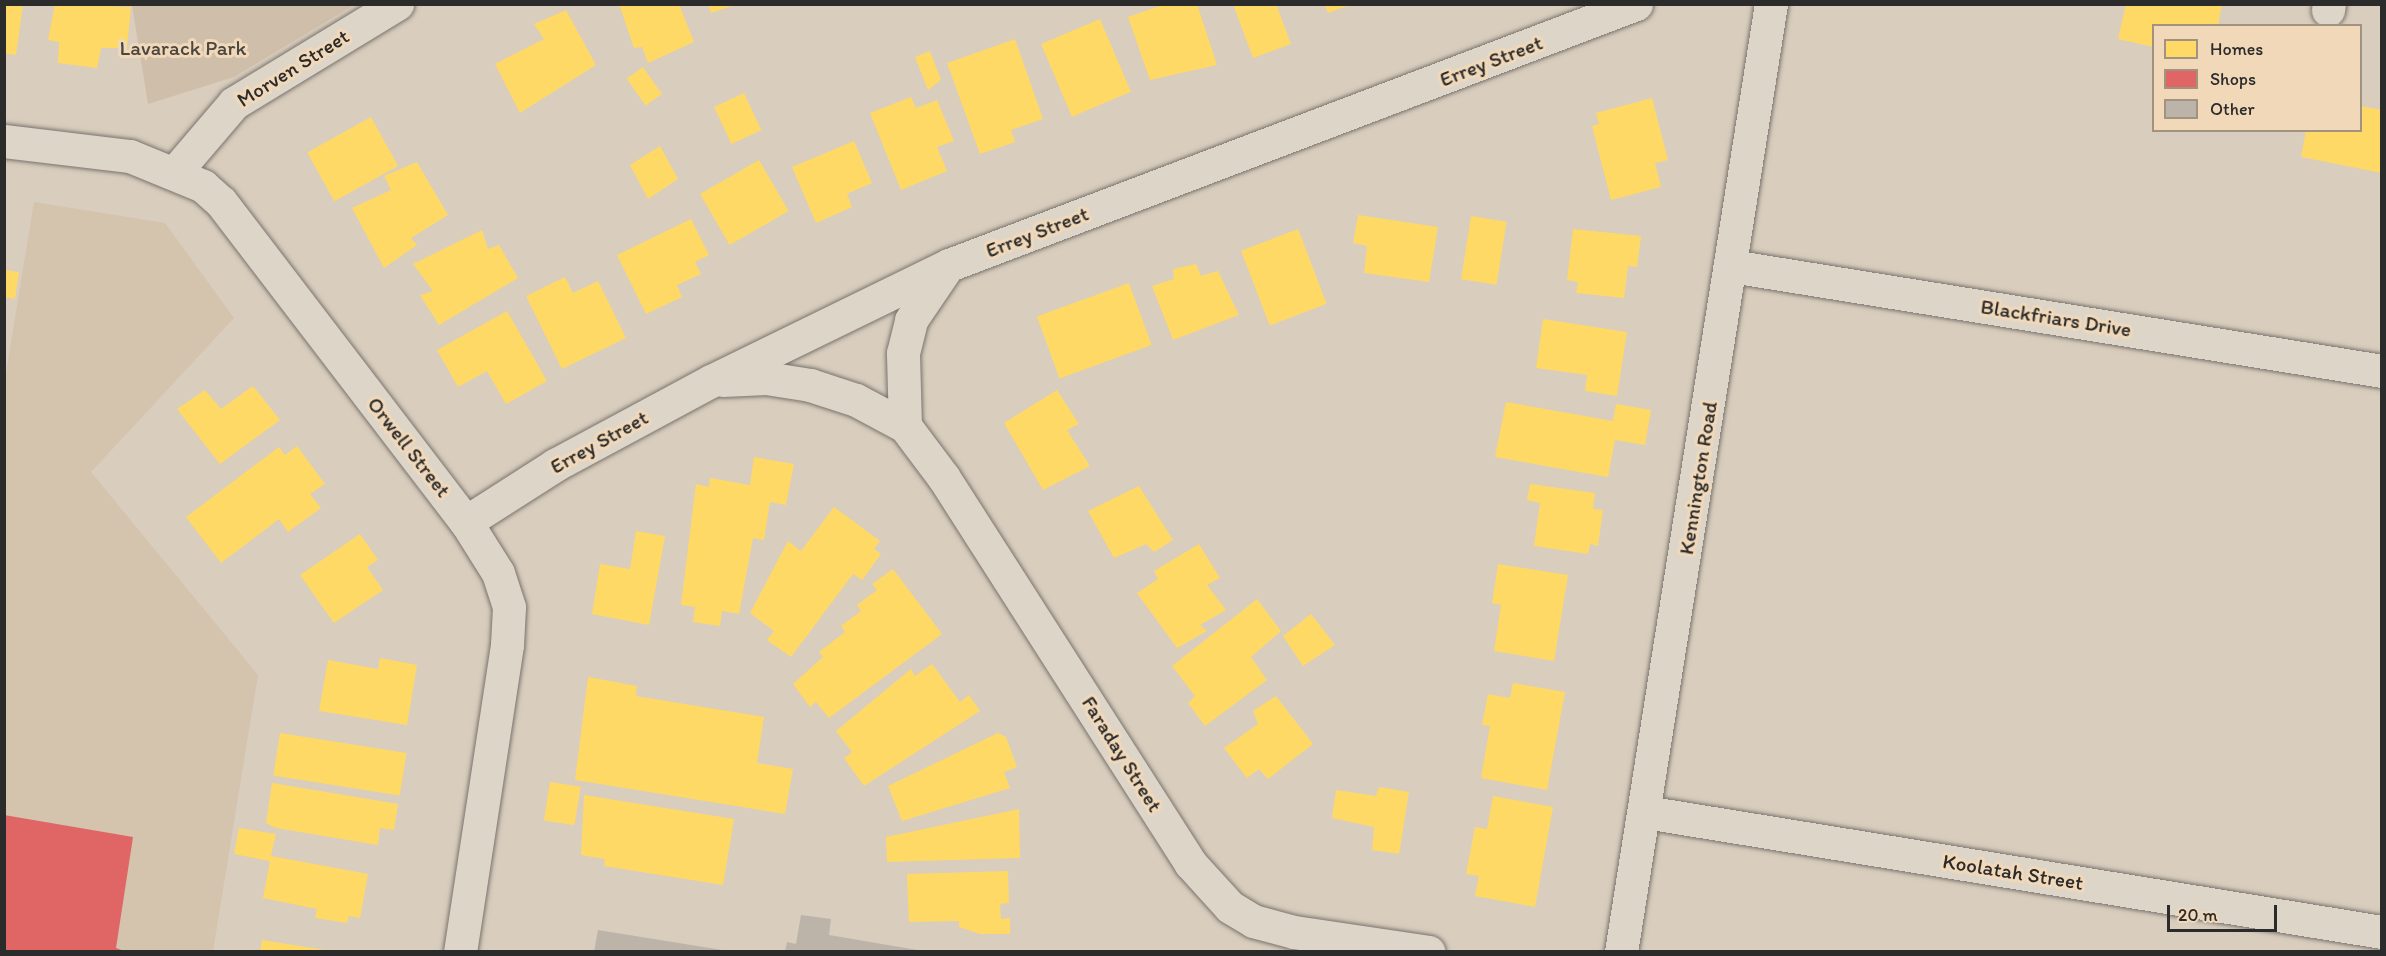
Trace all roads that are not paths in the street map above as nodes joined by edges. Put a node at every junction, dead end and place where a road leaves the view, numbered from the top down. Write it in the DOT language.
graph roads {
  1 [pos="397,4"];
  2 [pos="1636,4"];
  3 [pos="1771,4"];
  4 [pos="4,141"];
  5 [pos="176,171"];
  6 [pos="949,265"];
  7 [pos="1731,266"];
  8 [pos="2382,371"];
  9 [pos="711,381"];
  10 [pos="905,426"];
  11 [pos="466,522"];
  12 [pos="1645,812"];
  13 [pos="2382,932"];
  14 [pos="460,951"];
  15 [pos="1429,951"];
  16 [pos="1621,951"];
  1 -- 5 [label="street, Morven Street"];
  2 -- 6 [label="street, Errey Street"];
  3 -- 7 [label="street, Kennington Road"];
  4 -- 5 [label="street, Orwell Street"];
  5 -- 11 [label="street, Orwell Street"];
  6 -- 9 [label="street, Errey Street"];
  6 -- 10 [label="street"];
  7 -- 8 [label="street, Blackfriars Drive"];
  7 -- 12 [label="street, Kennington Road"];
  9 -- 10 [label="street, Faraday Street"];
  9 -- 11 [label="street, Errey Street"];
  10 -- 15 [label="street, Faraday Street"];
  11 -- 14 [label="street, Orwell Street"];
  12 -- 13 [label="street, Koolatah Street"];
  12 -- 16 [label="street, Kennington Road"];
}
